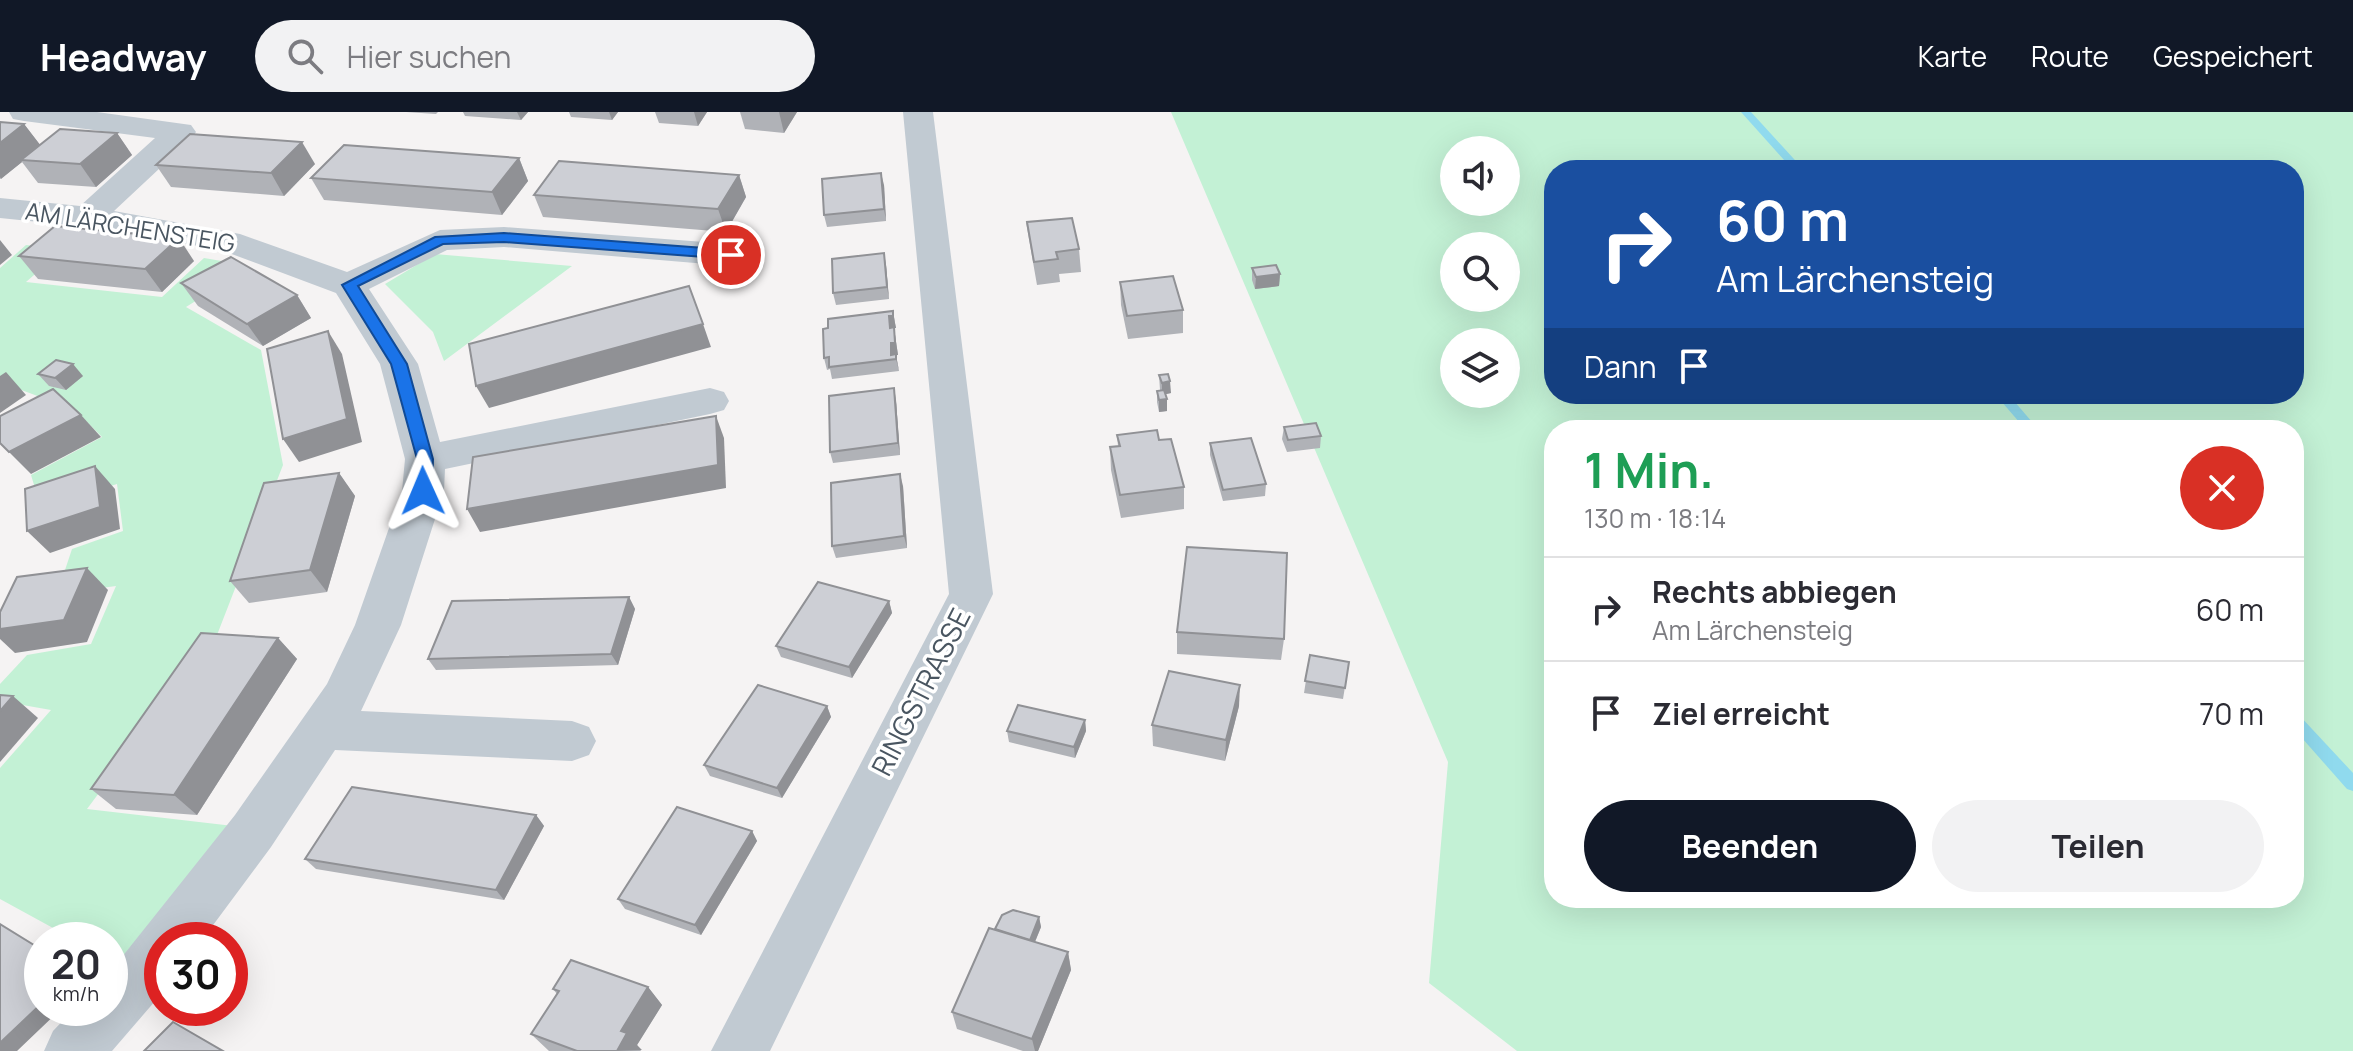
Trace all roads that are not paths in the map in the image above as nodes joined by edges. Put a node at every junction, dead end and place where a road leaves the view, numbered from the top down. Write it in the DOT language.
graph roads {
  1 [pos="24,112"];
  2 [pos="918,112"];
  3 [pos="0,208"];
  4 [pos="88,217"];
  5 [pos="731,255"];
  6 [pos="349,285"];
  7 [pos="710,401"];
  8 [pos="425,459"];
  9 [pos="322,729"];
  10 [pos="572,741"];
  11 [pos="183,922"];
  12 [pos="144,972"];
  13 [pos="73,1051"];
  14 [pos="740,1051"];
  1 -- 4 [label="street"];
  2 -- 14 [label="street, RINGSTRASSE"];
  3 -- 4 [label="street, AM LÄRCHENSTEIG"];
  4 -- 6 [label="street, AM LÄRCHENSTEIG"];
  5 -- 6 [label="street"];
  6 -- 8 [label="street"];
  7 -- 8 [label="street"];
  8 -- 9 [label="street"];
  9 -- 10 [label="street"];
  9 -- 11 [label="street"];
  12 -- 13 [label="street"];
}
